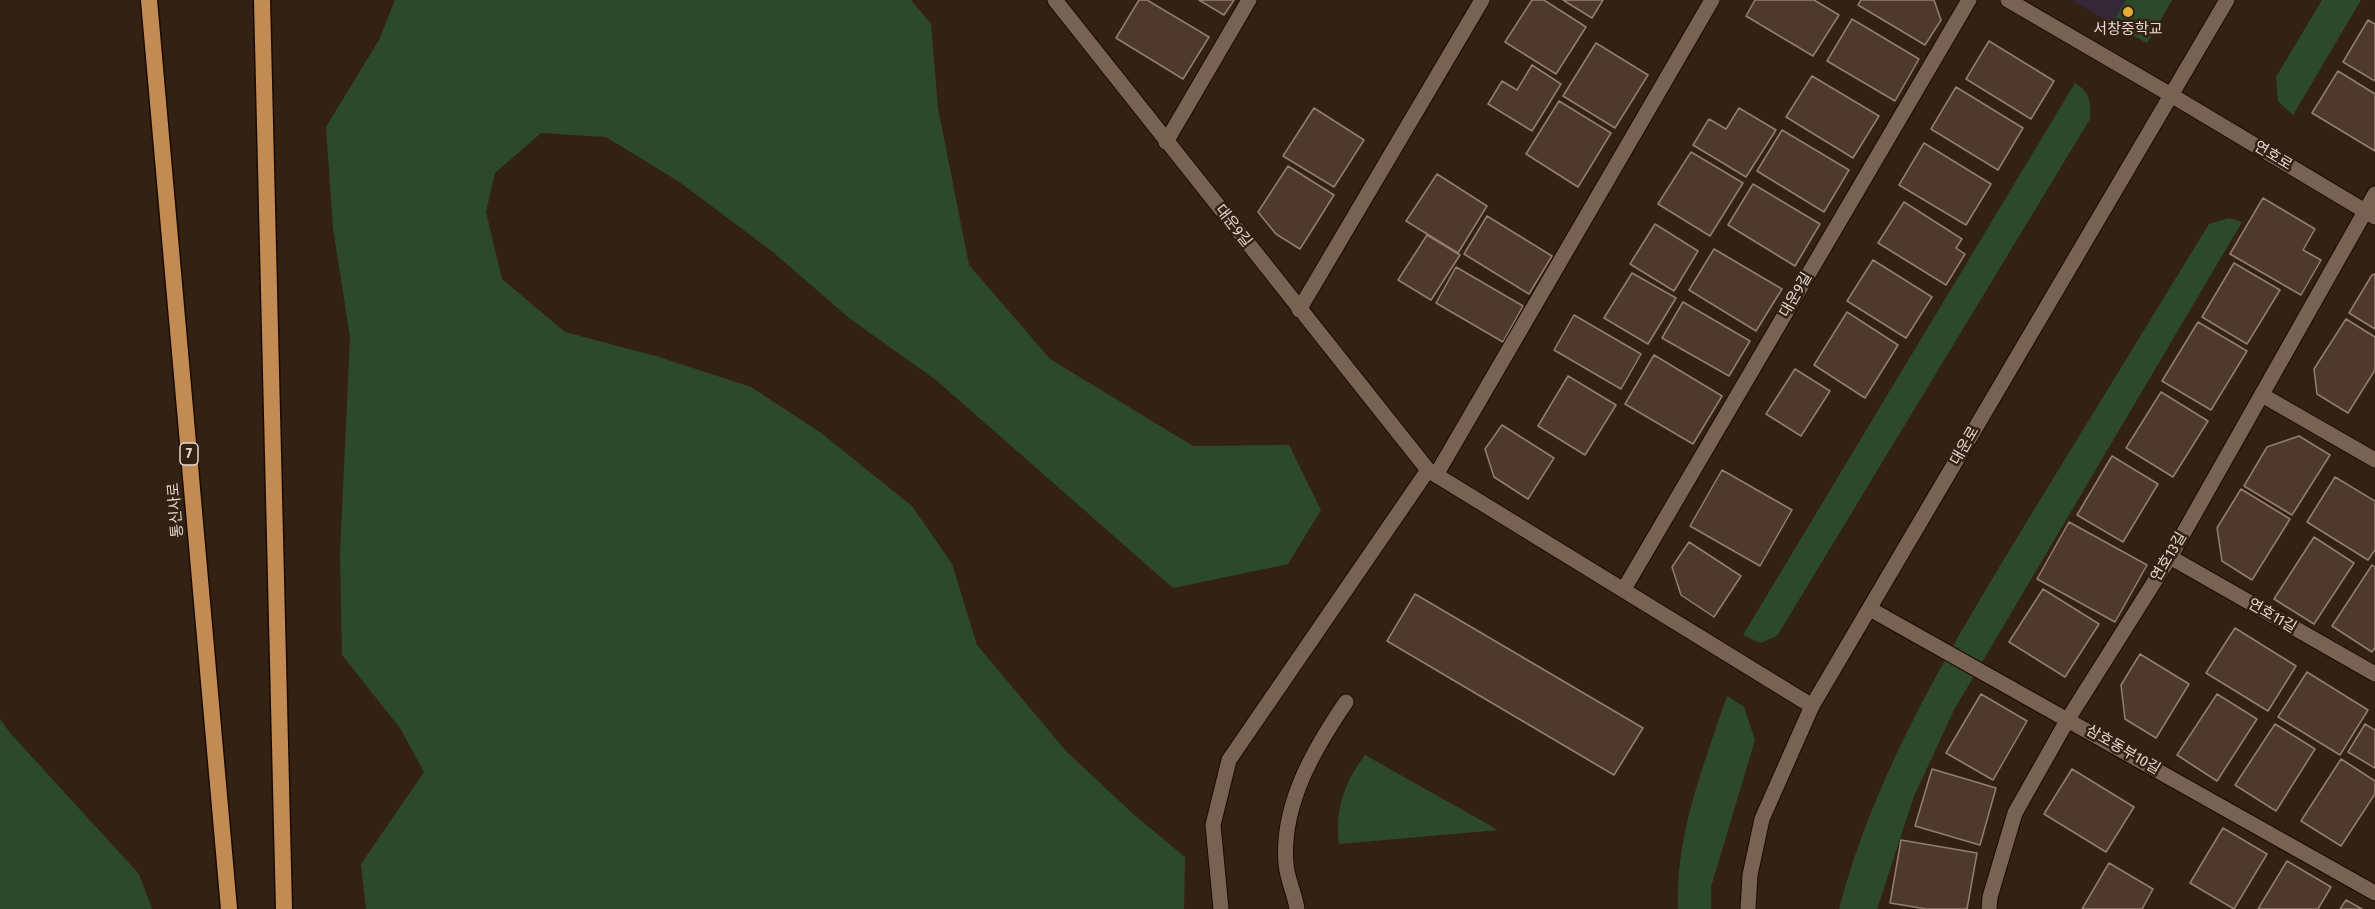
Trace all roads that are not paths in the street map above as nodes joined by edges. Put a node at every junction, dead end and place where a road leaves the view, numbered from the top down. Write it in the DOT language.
graph roads {
  1 [pos="149,0"];
  2 [pos="262,0"];
  3 [pos="1055,0"];
  4 [pos="1249,0"];
  5 [pos="1482,0"];
  6 [pos="1712,0"];
  7 [pos="1969,0"];
  8 [pos="2008,0"];
  9 [pos="2227,0"];
  10 [pos="2171,95"];
  11 [pos="1166,142"];
  12 [pos="2375,194"];
  13 [pos="2370,214"];
  14 [pos="1299,310"];
  15 [pos="2262,395"];
  16 [pos="2375,460"];
  17 [pos="1432,473"];
  18 [pos="2170,557"];
  19 [pos="1624,589"];
  20 [pos="1870,609"];
  21 [pos="2375,675"];
  22 [pos="1346,702"];
  23 [pos="1812,706"];
  24 [pos="2068,719"];
  25 [pos="2375,893"];
  26 [pos="229,909"];
  27 [pos="284,909"];
  28 [pos="1221,909"];
  29 [pos="1297,909"];
  30 [pos="1748,909"];
  31 [pos="1989,909"];
  1 -- 26 [label="highway, 통신사로 / 7"];
  2 -- 27 [label="highway"];
  3 -- 11 [label="street, 대운9길"];
  4 -- 11 [label="street"];
  5 -- 14 [label="street"];
  6 -- 17 [label="street"];
  7 -- 19 [label="street, 대운9길"];
  8 -- 10 [label="street"];
  9 -- 10 [label="street, 대운로"];
  10 -- 13 [label="street, 연호로"];
  10 -- 20 [label="street, 대운로"];
  11 -- 14 [label="street, 대운9길"];
  12 -- 13 [label="street, 연호13길"];
  13 -- 15 [label="street, 연호13길"];
  14 -- 17 [label="street, 대운9길"];
  15 -- 16 [label="street"];
  15 -- 18 [label="street, 연호13길"];
  17 -- 19 [label="street, 대운9길"];
  17 -- 28 [label="street"];
  18 -- 21 [label="street, 연호11길"];
  18 -- 24 [label="street, 연호13길"];
  19 -- 23 [label="street, 대운9길"];
  20 -- 23 [label="street, 대운로"];
  20 -- 24 [label="street, 삼호동부10길"];
  22 -- 29 [label="street"];
  23 -- 30 [label="street, 대운로"];
  24 -- 25 [label="street, 삼호동부10길"];
  24 -- 31 [label="street, 연호13길"];
}
